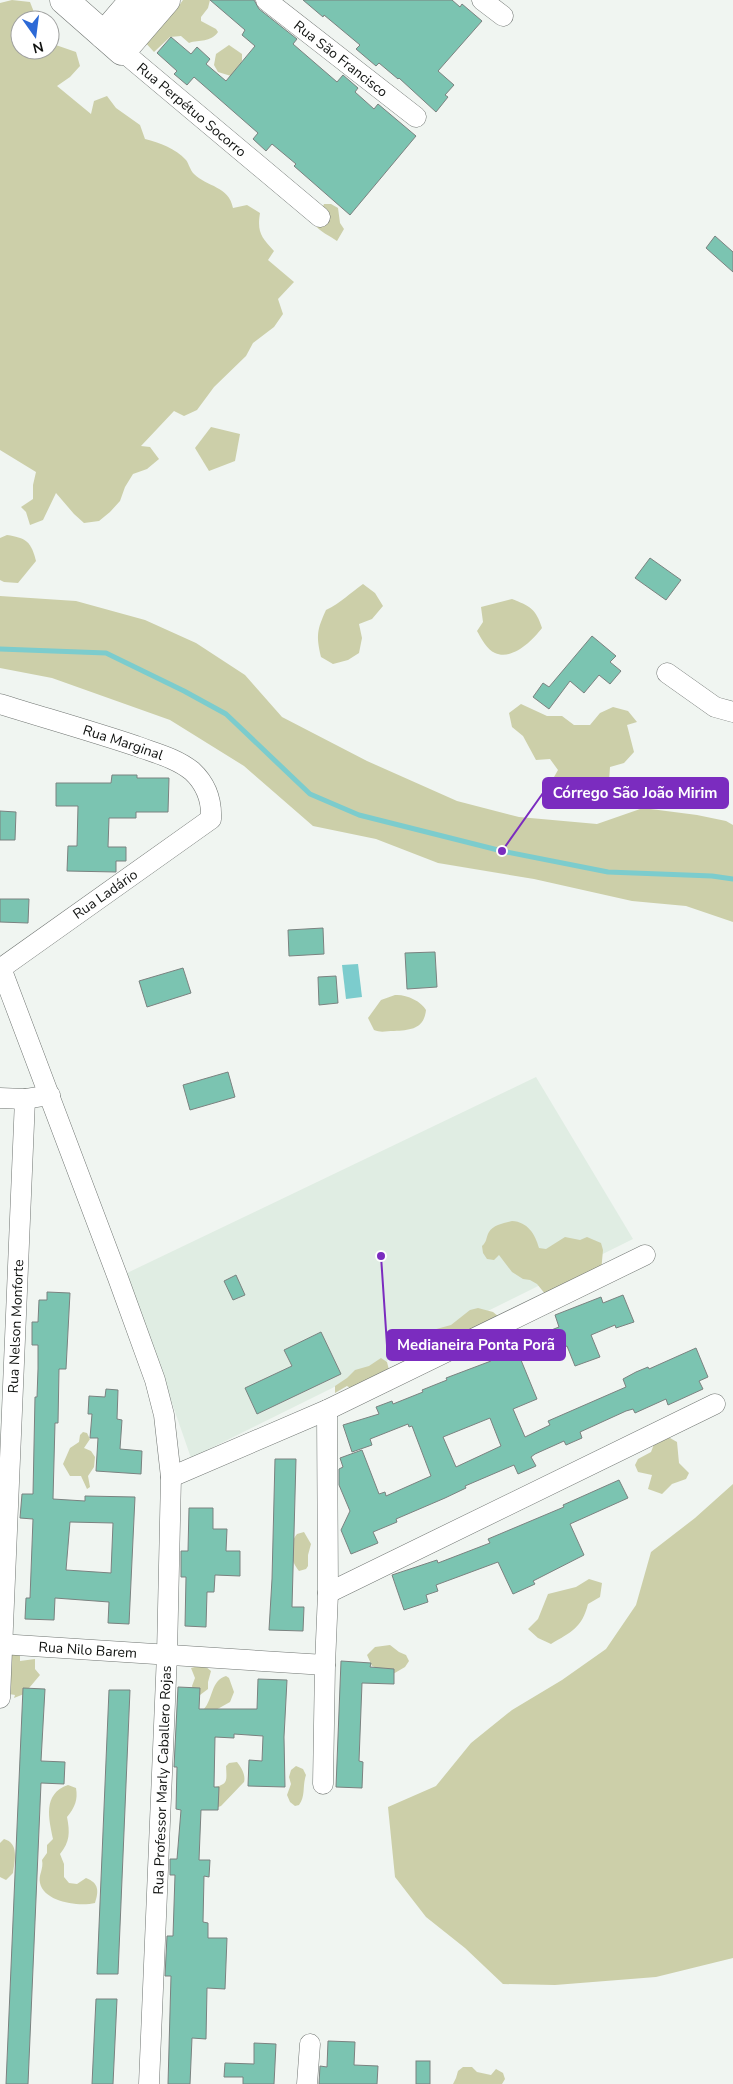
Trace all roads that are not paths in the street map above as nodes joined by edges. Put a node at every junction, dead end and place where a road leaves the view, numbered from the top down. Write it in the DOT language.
graph roads {
  1 [pos="64,0"];
  2 [pos="134,0"];
  3 [pos="166,0"];
  4 [pos="266,0"];
  5 [pos="482,0"];
  6 [pos="503,16"];
  7 [pos="113,43"];
  8 [pos="416,117"];
  9 [pos="320,217"];
  10 [pos="667,673"];
  11 [pos="0,704"];
  12 [pos="733,712"];
  13 [pos="211,819"];
  14 [pos="1,969"];
  15 [pos="50,1095"];
  16 [pos="0,1098"];
  17 [pos="25,1099"];
  18 [pos="645,1255"];
  19 [pos="715,1404"];
  20 [pos="327,1410"];
  21 [pos="171,1477"];
  22 [pos="328,1593"];
  23 [pos="2,1644"];
  24 [pos="167,1654"];
  25 [pos="325,1665"];
  26 [pos="0,1698"];
  27 [pos="323,1784"];
  28 [pos="310,2044"];
  29 [pos="149,2084"];
  30 [pos="307,2084"];
  1 -- 7 [label="street, Rua Perpétuo Socorro"];
  2 -- 7 [label="street"];
  3 -- 7 [label="street"];
  4 -- 8 [label="street, Rua São Francisco"];
  5 -- 6 [label="street"];
  7 -- 9 [label="street, Rua Perpétuo Socorro"];
  10 -- 12 [label="street"];
  11 -- 13 [label="street, Rua Marginal"];
  13 -- 14 [label="street, Rua Ladário"];
  14 -- 15 [label="street, Rua Professor Marly Caballero Rojas"];
  15 -- 17 [label="street"];
  15 -- 21 [label="street, Rua Professor Marly Caballero Rojas"];
  16 -- 17 [label="street"];
  17 -- 23 [label="street, Rua Nelson Monforte"];
  18 -- 20 [label="street"];
  19 -- 22 [label="street"];
  20 -- 21 [label="street"];
  20 -- 22 [label="street"];
  21 -- 24 [label="street, Rua Professor Marly Caballero Rojas"];
  22 -- 25 [label="street"];
  23 -- 24 [label="street, Rua Nilo Barem"];
  23 -- 26 [label="street, Rua Nelson Monforte"];
  24 -- 25 [label="street, Rua Nilo Barem"];
  24 -- 29 [label="street, Rua Professor Marly Caballero Rojas"];
  25 -- 27 [label="street"];
  28 -- 30 [label="street"];
}
